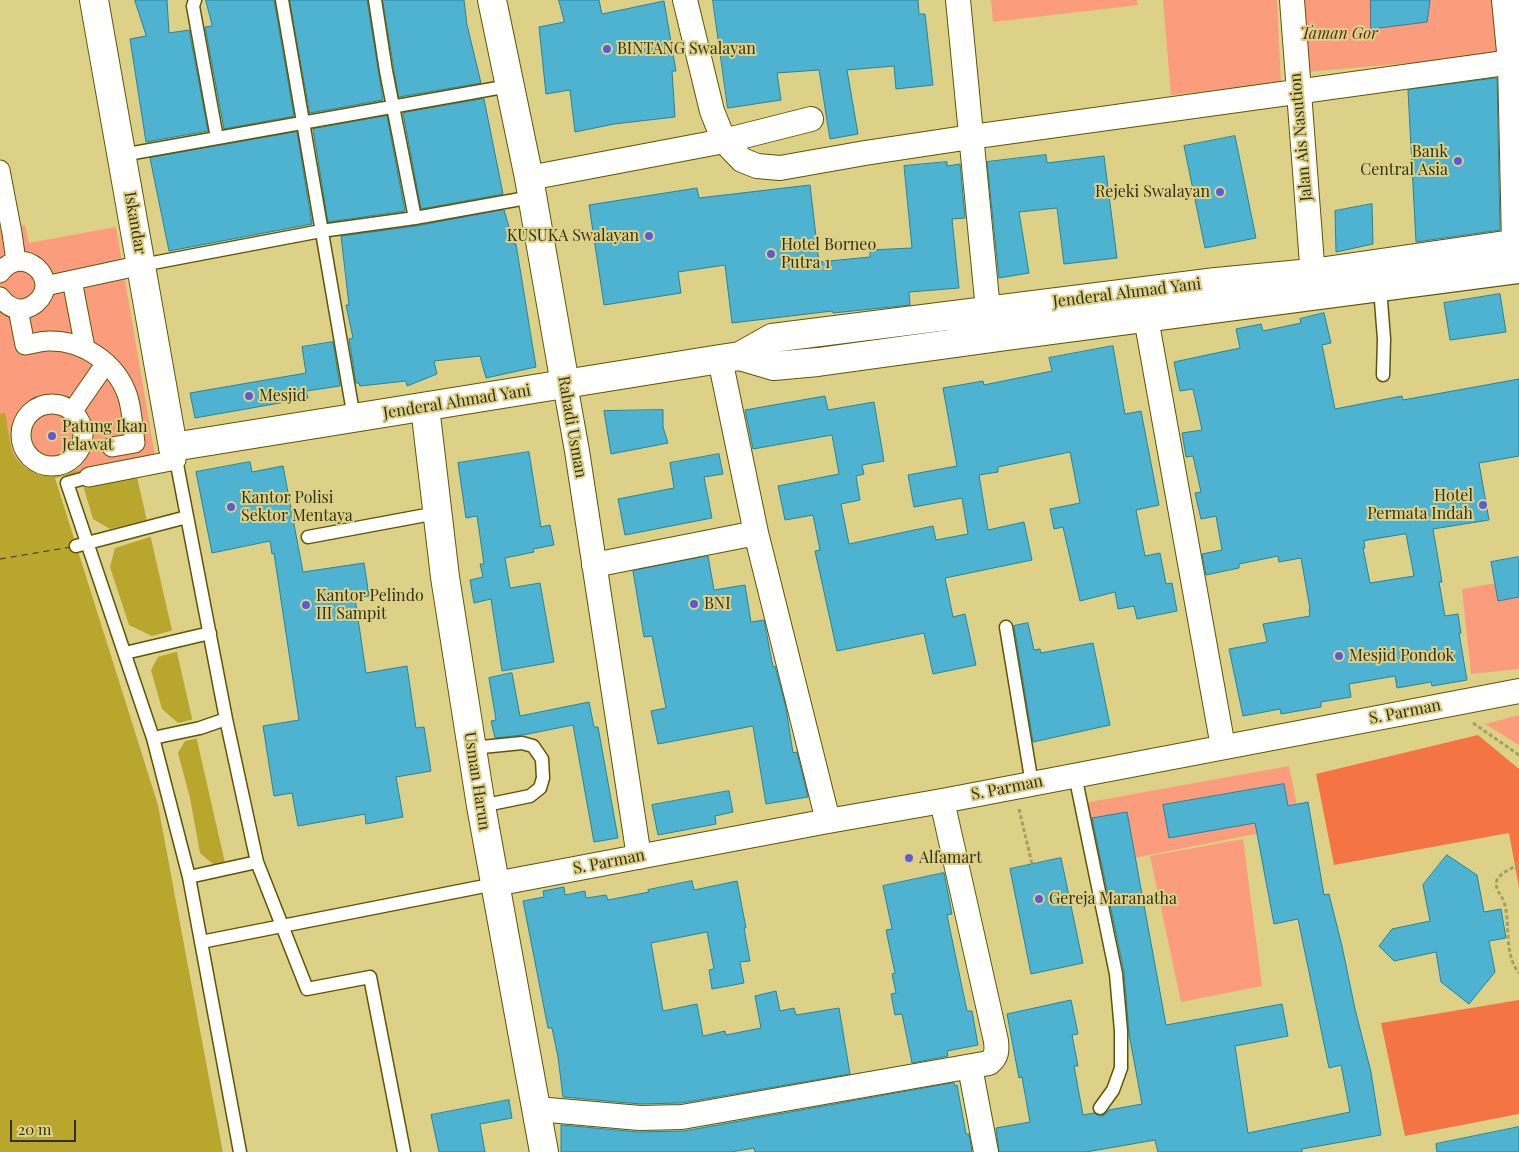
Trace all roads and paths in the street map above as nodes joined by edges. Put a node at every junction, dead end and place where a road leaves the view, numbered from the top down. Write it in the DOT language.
graph roads {
  1 [pos="94,0"];
  2 [pos="195,0"];
  3 [pos="282,0"];
  4 [pos="375,0"];
  5 [pos="492,0"];
  6 [pos="685,0"];
  7 [pos="958,0"];
  8 [pos="1292,0"];
  9 [pos="1506,0"];
  10 [pos="1512,62"];
  11 [pos="509,86"];
  12 [pos="1298,90"];
  13 [pos="394,107"];
  14 [pos="811,119"];
  15 [pos="303,123"];
  16 [pos="971,137"];
  17 [pos="217,138"];
  18 [pos="724,141"];
  19 [pos="122,155"];
  20 [pos="0,177"];
  21 [pos="1517,184"];
  22 [pos="531,188"];
  23 [pos="415,218"];
  24 [pos="322,230"];
  25 [pos="1518,252"];
  26 [pos="16,261"];
  27 [pos="142,265"];
  28 [pos="0,273"];
  29 [pos="72,280"];
  30 [pos="1313,285"];
  31 [pos="45,286"];
  32 [pos="1380,288"];
  33 [pos="0,297"];
  34 [pos="18,309"];
  35 [pos="988,310"];
  36 [pos="1146,318"];
  37 [pos="85,348"];
  38 [pos="730,358"];
  39 [pos="106,363"];
  40 [pos="1383,374"];
  41 [pos="565,384"];
  42 [pos="426,407"];
  43 [pos="72,412"];
  44 [pos="354,418"];
  45 [pos="112,447"];
  46 [pos="175,454"];
  47 [pos="89,477"];
  48 [pos="437,513"];
  49 [pos="187,516"];
  50 [pos="756,533"];
  51 [pos="308,537"];
  52 [pos="82,545"];
  53 [pos="594,565"];
  54 [pos="1006,627"];
  55 [pos="210,633"];
  56 [pos="125,653"];
  57 [pos="1519,691"];
  58 [pos="226,719"];
  59 [pos="1471,722"];
  60 [pos="153,738"];
  61 [pos="1223,747"];
  62 [pos="472,748"];
  63 [pos="1519,755"];
  64 [pos="1075,775"];
  65 [pos="1032,784"];
  66 [pos="942,801"];
  67 [pos="1018,803"];
  68 [pos="481,806"];
  69 [pos="828,821"];
  70 [pos="639,857"];
  71 [pos="258,862"];
  72 [pos="1032,864"];
  73 [pos="1519,864"];
  74 [pos="189,877"];
  75 [pos="495,884"];
  76 [pos="282,926"];
  77 [pos="201,942"];
  78 [pos="1519,973"];
  79 [pos="970,1067"];
  80 [pos="1100,1108"];
  81 [pos="537,1109"];
  82 [pos="240,1152"];
  83 [pos="404,1152"];
  84 [pos="544,1152"];
  85 [pos="986,1152"];
  1 -- 19 [label="main road, Iskandar"];
  2 -- 17 [label="lane"];
  3 -- 15 [label="lane"];
  4 -- 13 [label="lane"];
  5 -- 11 [label="main road, Rahadi Usman"];
  6 -- 18 [label="street"];
  7 -- 16 [label="street"];
  8 -- 12 [label="street, Jalan Ais Nasution"];
  9 -- 10 [label="main road"];
  10 -- 12 [label="street"];
  10 -- 21 [label="main road"];
  11 -- 13 [label="lane"];
  11 -- 22 [label="main road, Rahadi Usman"];
  12 -- 16 [label="street"];
  12 -- 30 [label="street, Jalan Ais Nasution"];
  13 -- 15 [label="lane"];
  13 -- 23 [label="lane"];
  14 -- 18 [label="street"];
  15 -- 17 [label="lane"];
  15 -- 24 [label="lane"];
  16 -- 18 [label="street"];
  16 -- 35 [label="street"];
  17 -- 19 [label="lane"];
  18 -- 22 [label="street"];
  19 -- 27 [label="main road, Iskandar"];
  20 -- 26 [label="street"];
  21 -- 25 [label="main road"];
  22 -- 23 [label="lane"];
  22 -- 41 [label="main road, Rahadi Usman"];
  23 -- 24 [label="lane"];
  24 -- 27 [label="lane"];
  24 -- 44 [label="lane"];
  25 -- 30 [label="main road, Jenderal Ahmad Yani"];
  25 -- 32 [label="main road, Jenderal Ahmad Yani"];
  26 -- 28 [label="street"];
  26 -- 31 [label="street"];
  27 -- 29 [label="street"];
  27 -- 46 [label="main road, Iskandar"];
  29 -- 31 [label="street"];
  29 -- 37 [label="street"];
  30 -- 32 [label="main road, Jenderal Ahmad Yani"];
  30 -- 35 [label="main road, Jenderal Ahmad Yani"];
  30 -- 36 [label="main road, Jenderal Ahmad Yani"];
  31 -- 34 [label="street"];
  32 -- 40 [label="lane"];
  33 -- 34 [label="street"];
  34 -- 37 [label="street"];
  35 -- 38 [label="main road, Jenderal Ahmad Yani"];
  36 -- 38 [label="main road, Jenderal Ahmad Yani"];
  36 -- 61 [label="street"];
  37 -- 39 [label="street"];
  38 -- 41 [label="main road, Jenderal Ahmad Yani"];
  38 -- 50 [label="street"];
  39 -- 43 [label="street"];
  39 -- 45 [label="street"];
  41 -- 42 [label="main road, Jenderal Ahmad Yani"];
  41 -- 53 [label="street, Rahadi Usman"];
  42 -- 44 [label="main road, Jenderal Ahmad Yani"];
  42 -- 48 [label="main road, Usman Harun"];
  44 -- 46 [label="main road, Jenderal Ahmad Yani"];
  46 -- 47 [label="street"];
  46 -- 49 [label="lane"];
  47 -- 52 [label="lane"];
  48 -- 51 [label="lane"];
  48 -- 62 [label="main road, Usman Harun"];
  49 -- 52 [label="lane"];
  49 -- 55 [label="lane"];
  50 -- 53 [label="street"];
  50 -- 69 [label="street"];
  52 -- 56 [label="lane"];
  53 -- 70 [label="street, Rahadi Usman"];
  54 -- 65 [label="lane"];
  55 -- 56 [label="lane"];
  55 -- 58 [label="lane"];
  56 -- 60 [label="lane"];
  57 -- 61 [label="street, S. Parman"];
  58 -- 60 [label="lane"];
  58 -- 71 [label="lane"];
  59 -- 63 [label="path"];
  60 -- 74 [label="lane"];
  61 -- 64 [label="street, S. Parman"];
  62 -- 68 [label="main road, Usman Harun"];
  62 -- 68 [label="lane"];
  64 -- 65 [label="street, S. Parman"];
  64 -- 80 [label="lane"];
  65 -- 66 [label="street, S. Parman"];
  66 -- 69 [label="street, S. Parman"];
  66 -- 79 [label="street"];
  67 -- 72 [label="path"];
  68 -- 75 [label="main road, Usman Harun"];
  69 -- 70 [label="street, S. Parman"];
  70 -- 75 [label="street, S. Parman"];
  71 -- 74 [label="lane"];
  71 -- 76 [label="lane"];
  73 -- 78 [label="path"];
  74 -- 77 [label="lane"];
  75 -- 76 [label="lane"];
  75 -- 81 [label="main road, Usman Harun"];
  76 -- 77 [label="lane"];
  76 -- 83 [label="lane"];
  77 -- 82 [label="lane"];
  79 -- 81 [label="street"];
  79 -- 85 [label="street"];
  81 -- 84 [label="main road, Usman Harun"];
}
